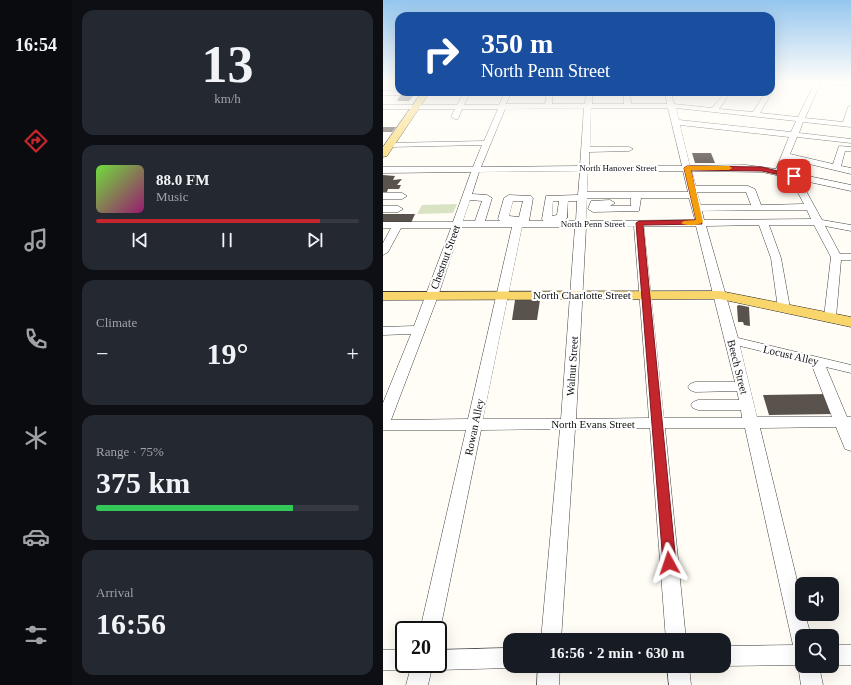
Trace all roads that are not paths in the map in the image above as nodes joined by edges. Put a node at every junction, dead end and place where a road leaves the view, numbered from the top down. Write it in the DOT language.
graph roads {
  1 [pos="411,114"];
  2 [pos="456,114"];
  3 [pos="499,114"];
  4 [pos="588,114"];
  5 [pos="673,114"];
  6 [pos="744,114"];
  7 [pos="803,114"];
  8 [pos="850,114"];
  9 [pos="755,115"];
  10 [pos="455,117"];
  11 [pos="800,120"];
  12 [pos="675,122"];
  13 [pos="849,125"];
  14 [pos="794,134"];
  15 [pos="851,141"];
  16 [pos="487,143"];
  17 [pos="389,145"];
  18 [pos="409,148"];
  19 [pos="629,149"];
  20 [pos="851,149"];
  21 [pos="585,150"];
  22 [pos="383,154"];
  23 [pos="786,156"];
  24 [pos="687,168"];
  25 [pos="837,168"];
  26 [pos="477,169"];
  27 [pos="583,169"];
  28 [pos="383,170"];
  29 [pos="851,171"];
  30 [pos="779,172"];
  31 [pos="794,176"];
  32 [pos="851,188"];
  33 [pos="693,192"];
  34 [pos="383,196"];
  35 [pos="402,196"];
  36 [pos="582,196"];
  37 [pos="467,197"];
  38 [pos="564,198"];
  39 [pos="809,207"];
  40 [pos="757,208"];
  41 [pos="383,209"];
  42 [pos="398,209"];
  43 [pos="698,215"];
  44 [pos="547,219"];
  45 [pos="522,222"];
  46 [pos="763,222"];
  47 [pos="817,222"];
  48 [pos="639,223"];
  49 [pos="457,224"];
  50 [pos="479,224"];
  51 [pos="580,224"];
  52 [pos="383,225"];
  53 [pos="398,225"];
  54 [pos="851,228"];
  55 [pos="384,249"];
  56 [pos="835,257"];
  57 [pos="851,257"];
  58 [pos="577,295"];
  59 [pos="646,295"];
  60 [pos="720,295"];
  61 [pos="383,296"];
  62 [pos="431,296"];
  63 [pos="503,296"];
  64 [pos="785,308"];
  65 [pos="830,317"];
  66 [pos="851,322"];
  67 [pos="418,330"];
  68 [pos="383,331"];
  69 [pos="731,340"];
  70 [pos="816,360"];
  71 [pos="851,369"];
  72 [pos="742,386"];
  73 [pos="695,387"];
  74 [pos="698,405"];
  75 [pos="747,405"];
  76 [pos="383,422"];
  77 [pos="751,422"];
  78 [pos="846,422"];
  79 [pos="657,423"];
  80 [pos="568,424"];
  81 [pos="383,425"];
  82 [pos="474,425"];
  83 [pos="851,445"];
  84 [pos="432,621"];
  85 [pos="799,629"];
  86 [pos="552,633"];
  87 [pos="675,633"];
  88 [pos="795,655"];
  89 [pos="839,655"];
  90 [pos="851,655"];
  91 [pos="731,656"];
  92 [pos="503,658"];
  93 [pos="383,660"];
  94 [pos="395,660"];
  95 [pos="447,660"];
  96 [pos="420,673"];
  97 [pos="549,673"];
  98 [pos="679,673"];
  99 [pos="809,673"];
  100 [pos="417,685"];
  101 [pos="548,685"];
  102 [pos="680,685"];
  103 [pos="812,685"];
  1 -- 17 [label="main road"];
  2 -- 10 [label="street"];
  3 -- 16 [label="street, Chestnut Street"];
  4 -- 21 [label="street, Walnut Street"];
  5 -- 12 [label="street, Beech Street"];
  6 -- 9 [label="street"];
  7 -- 11 [label="street"];
  8 -- 13 [label="street"];
  9 -- 11 [label="street"];
  11 -- 13 [label="street"];
  11 -- 14 [label="street"];
  12 -- 14 [label="street"];
  12 -- 24 [label="street, Beech Street"];
  14 -- 15 [label="street"];
  14 -- 23 [label="street"];
  16 -- 17 [label="street"];
  16 -- 18 [label="street"];
  16 -- 26 [label="street, Chestnut Street"];
  17 -- 22 [label="main road"];
  19 -- 21 [label="street"];
  20 -- 25 [label="street"];
  21 -- 27 [label="street, Walnut Street"];
  23 -- 25 [label="street"];
  23 -- 30 [label="street"];
  24 -- 27 [label="street, North Hanover Street"];
  24 -- 30 [label="street, North Hanover Street"];
  24 -- 33 [label="street, Beech Street"];
  25 -- 29 [label="street"];
  26 -- 27 [label="street, North Hanover Street"];
  26 -- 28 [label="street, North Hanover Street"];
  26 -- 37 [label="street, Chestnut Street"];
  27 -- 36 [label="street, Walnut Street"];
  30 -- 31 [label="street, North Hanover Street"];
  31 -- 32 [label="street, North Hanover Street"];
  31 -- 39 [label="street"];
  33 -- 36 [label="street"];
  33 -- 40 [label="street"];
  33 -- 43 [label="street, Beech Street"];
  34 -- 35 [label="street"];
  36 -- 38 [label="street"];
  36 -- 51 [label="street, Walnut Street"];
  37 -- 49 [label="street, Chestnut Street"];
  37 -- 50 [label="street"];
  38 -- 44 [label="street"];
  38 -- 44 [label="street"];
  39 -- 40 [label="street"];
  39 -- 47 [label="street"];
  40 -- 43 [label="street"];
  41 -- 42 [label="street"];
  43 -- 46 [label="street, North Penn Street"];
  43 -- 48 [label="street, North Penn Street"];
  43 -- 60 [label="street, Beech Street"];
  44 -- 45 [label="street"];
  45 -- 50 [label="street, North Penn Street"];
  45 -- 51 [label="street, North Penn Street"];
  45 -- 63 [label="street, Rowan Alley"];
  46 -- 47 [label="street, North Penn Street"];
  46 -- 64 [label="street"];
  47 -- 54 [label="street, North Penn Street"];
  47 -- 56 [label="street"];
  48 -- 51 [label="street, North Penn Street"];
  48 -- 59 [label="street"];
  49 -- 50 [label="street, North Penn Street"];
  49 -- 53 [label="street, North Penn Street"];
  49 -- 62 [label="street, Chestnut Street"];
  51 -- 58 [label="street, Walnut Street"];
  52 -- 53 [label="street, North Penn Street"];
  53 -- 55 [label="street"];
  56 -- 57 [label="street"];
  56 -- 65 [label="street"];
  58 -- 59 [label="main road, North Charlotte Street"];
  58 -- 63 [label="main road, North Charlotte Street"];
  58 -- 80 [label="street, Walnut Street"];
  59 -- 60 [label="main road, North Charlotte Street"];
  59 -- 79 [label="street"];
  60 -- 64 [label="main road, North Charlotte Street"];
  60 -- 69 [label="street, Beech Street"];
  61 -- 62 [label="main road, North Charlotte Street"];
  62 -- 63 [label="main road, North Charlotte Street"];
  62 -- 67 [label="street, Chestnut Street"];
  63 -- 82 [label="street, Rowan Alley"];
  64 -- 65 [label="main road, North Charlotte Street"];
  65 -- 66 [label="main road, North Charlotte Street"];
  67 -- 68 [label="street"];
  67 -- 76 [label="street, Chestnut Street"];
  69 -- 70 [label="street, Locust Alley"];
  69 -- 72 [label="street, Beech Street"];
  70 -- 71 [label="street, Locust Alley"];
  70 -- 78 [label="street"];
  72 -- 73 [label="street"];
  72 -- 75 [label="street, Beech Street"];
  74 -- 75 [label="street"];
  75 -- 77 [label="street, Beech Street"];
  77 -- 78 [label="street, North Evans Street"];
  77 -- 79 [label="street, North Evans Street"];
  77 -- 85 [label="street, Beech Street"];
  78 -- 83 [label="street"];
  79 -- 80 [label="street, North Evans Street"];
  79 -- 87 [label="street"];
  80 -- 82 [label="street, North Evans Street"];
  80 -- 86 [label="street, Walnut Street"];
  81 -- 82 [label="street, North Evans Street"];
  82 -- 84 [label="street, Rowan Alley"];
  88 -- 91 [label="street"];
  89 -- 90 [label="street"];
  92 -- 95 [label="street"];
  93 -- 94 [label="street"];
  96 -- 100 [label="street"];
  97 -- 101 [label="street"];
  98 -- 102 [label="street"];
  99 -- 103 [label="street"];
}
